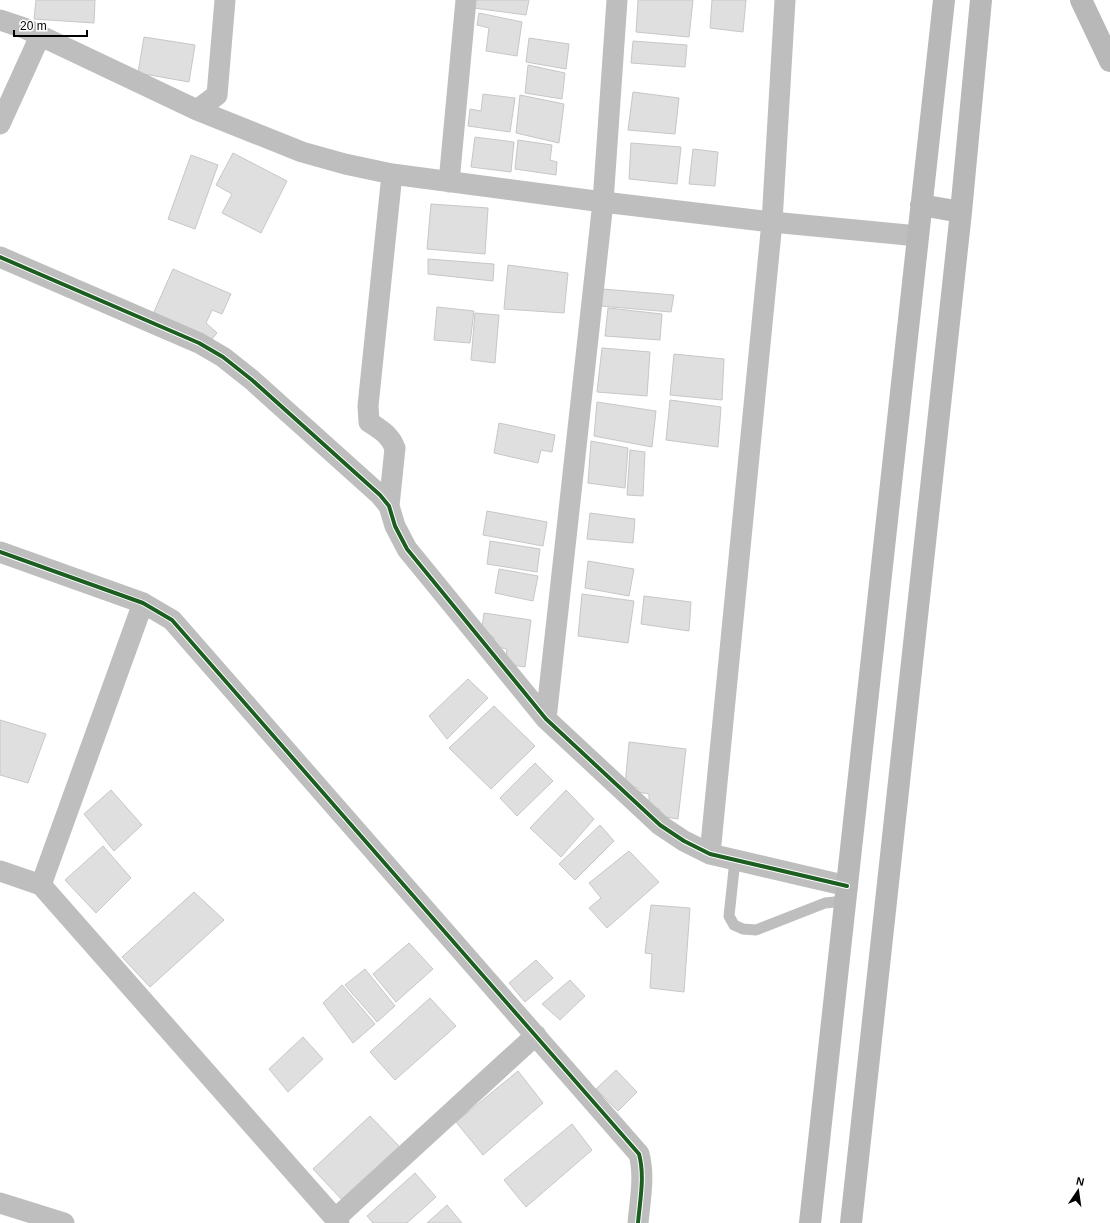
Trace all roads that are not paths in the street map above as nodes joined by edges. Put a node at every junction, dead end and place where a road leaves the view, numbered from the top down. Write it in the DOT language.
graph roads {
  1 [pos="225,0"];
  2 [pos="466,0"];
  3 [pos="617,0"];
  4 [pos="785,0"];
  5 [pos="944,0"];
  6 [pos="981,0"];
  7 [pos="1081,0"];
  8 [pos="0,20"];
  9 [pos="40,36"];
  10 [pos="1110,61"];
  11 [pos="197,110"];
  12 [pos="0,124"];
  13 [pos="392,174"];
  14 [pos="449,182"];
  15 [pos="603,202"];
  16 [pos="921,205"];
  17 [pos="961,212"];
  18 [pos="772,222"];
  19 [pos="918,236"];
  20 [pos="0,258"];
  21 [pos="389,506"];
  22 [pos="0,552"];
  23 [pos="143,603"];
  24 [pos="546,719"];
  25 [pos="710,854"];
  26 [pos="735,860"];
  27 [pos="0,871"];
  28 [pos="41,885"];
  29 [pos="846,893"];
  30 [pos="536,1035"];
  31 [pos="0,1203"];
  32 [pos="337,1221"];
  33 [pos="64,1223"];
  34 [pos="638,1223"];
  35 [pos="810,1223"];
  36 [pos="851,1223"];
  1 -- 11 [label="street"];
  2 -- 14 [label="street"];
  3 -- 15 [label="street"];
  4 -- 18 [label="street"];
  5 -- 16 [label="main road"];
  6 -- 17 [label="main road"];
  7 -- 10 [label="main road"];
  8 -- 9 [label="street"];
  9 -- 11 [label="street"];
  9 -- 12 [label="street"];
  11 -- 13 [label="street"];
  13 -- 14 [label="street"];
  13 -- 21 [label="street"];
  14 -- 15 [label="street"];
  15 -- 18 [label="street"];
  15 -- 24 [label="street"];
  16 -- 17 [label="main road"];
  16 -- 19 [label="main road"];
  17 -- 36 [label="main road"];
  18 -- 19 [label="street"];
  18 -- 25 [label="street"];
  19 -- 29 [label="main road"];
  20 -- 21 [label="street"];
  21 -- 24 [label="street"];
  22 -- 23 [label="street"];
  23 -- 28 [label="street"];
  23 -- 30 [label="street"];
  24 -- 25 [label="street"];
  25 -- 26 [label="street"];
  26 -- 29 [label="street"];
  26 -- 29 [label="lane"];
  27 -- 28 [label="street"];
  28 -- 32 [label="street"];
  29 -- 35 [label="main road"];
  30 -- 32 [label="street"];
  30 -- 34 [label="street"];
  31 -- 33 [label="street"];
}
